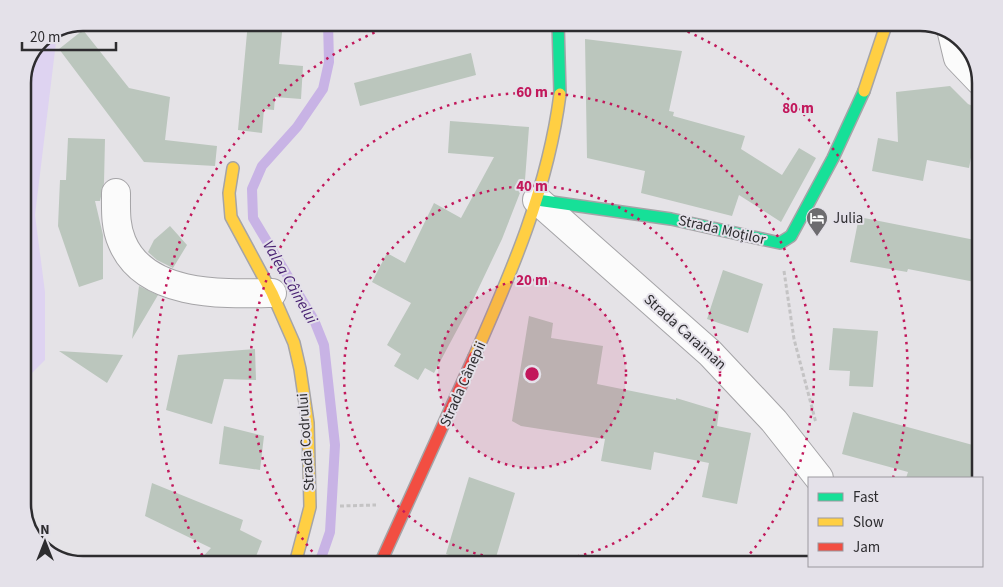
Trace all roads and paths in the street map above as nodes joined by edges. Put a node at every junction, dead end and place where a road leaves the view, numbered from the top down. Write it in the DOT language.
graph roads {
  1 [pos="558,31"];
  2 [pos="885,31"];
  3 [pos="955,46"];
  4 [pos="970,71"];
  5 [pos="234,168"];
  6 [pos="116,193"];
  7 [pos="538,200"];
  8 [pos="780,243"];
  9 [pos="272,292"];
  10 [pos="817,424"];
  11 [pos="817,477"];
  12 [pos="297,556"];
  13 [pos="384,556"];
  1 -- 7 [label="street, Strada Cânepii"];
  2 -- 8 [label="street, Strada Moților"];
  3 -- 4 [label="street"];
  5 -- 9 [label="street, Strada Codrului"];
  6 -- 9 [label="street"];
  7 -- 8 [label="street, Strada Moților"];
  7 -- 11 [label="street, Strada Caraiman"];
  7 -- 13 [label="street, Strada Cânepii"];
  8 -- 10 [label="path"];
  9 -- 12 [label="street, Strada Codrului"];
}
